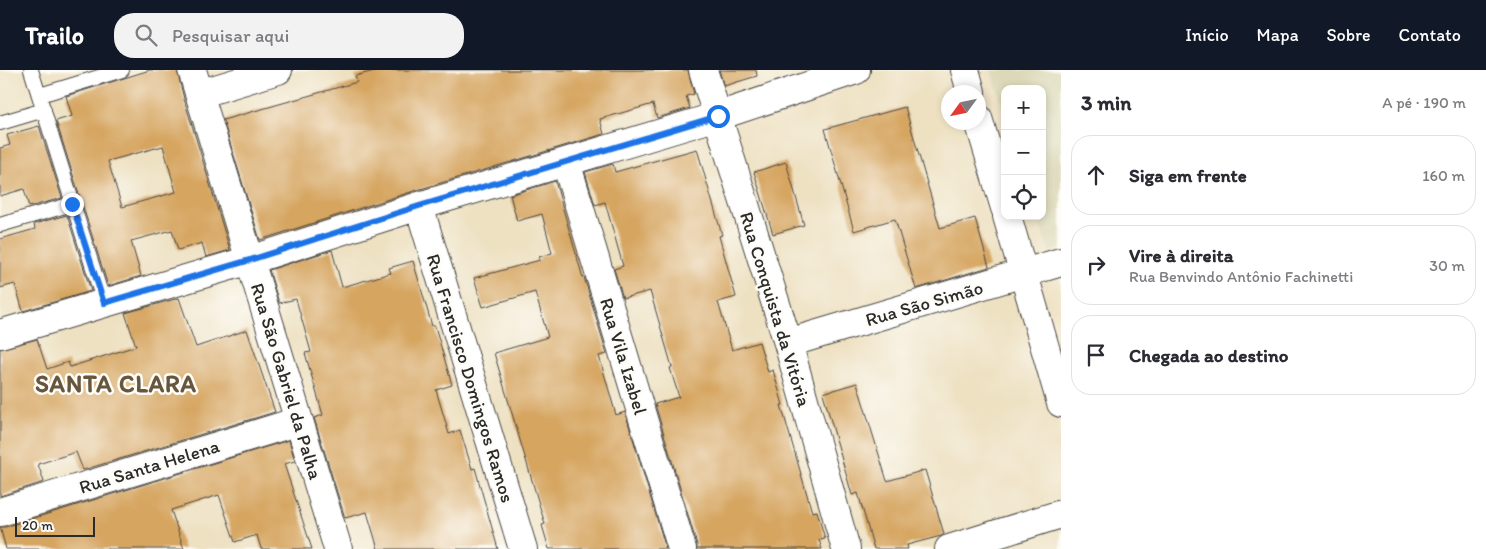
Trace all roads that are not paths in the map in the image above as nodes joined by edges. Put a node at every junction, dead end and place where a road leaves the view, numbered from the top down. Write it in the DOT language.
graph roads {
  1 [pos="31,70"];
  2 [pos="122,70"];
  3 [pos="278,70"];
  4 [pos="703,70"];
  5 [pos="856,70"];
  6 [pos="965,70"];
  7 [pos="196,82"];
  8 [pos="969,85"];
  9 [pos="40,95"];
  10 [pos="44,110"];
  11 [pos="718,116"];
  12 [pos="0,123"];
  13 [pos="982,130"];
  14 [pos="566,162"];
  15 [pos="1001,195"];
  16 [pos="72,204"];
  17 [pos="419,206"];
  18 [pos="1008,220"];
  19 [pos="0,225"];
  20 [pos="250,260"];
  21 [pos="1061,262"];
  22 [pos="1024,274"];
  23 [pos="104,303"];
  24 [pos="0,334"];
  25 [pos="788,343"];
  26 [pos="1061,403"];
  27 [pos="299,421"];
  28 [pos="0,512"];
  29 [pos="1061,514"];
  30 [pos="338,549"];
  31 [pos="523,549"];
  32 [pos="682,549"];
  33 [pos="846,549"];
  34 [pos="948,549"];
  1 -- 9 [label="lane"];
  2 -- 9 [label="lane"];
  3 -- 7 [label="street"];
  4 -- 11 [label="street, Rua Conquista da Vitória"];
  5 -- 11 [label="street"];
  6 -- 8 [label="street"];
  7 -- 20 [label="street, Rua São Gabriel da Palha"];
  9 -- 10 [label="lane"];
  10 -- 12 [label="lane"];
  10 -- 16 [label="lane"];
  11 -- 14 [label="street"];
  11 -- 25 [label="street, Rua Conquista da Vitória"];
  13 -- 15 [label="street"];
  14 -- 17 [label="street"];
  14 -- 32 [label="street, Rua Vila Izabel"];
  16 -- 19 [label="lane"];
  16 -- 23 [label="lane"];
  17 -- 20 [label="street"];
  17 -- 31 [label="street, Rua Francisco Domingos Ramos"];
  18 -- 22 [label="street"];
  20 -- 23 [label="street"];
  20 -- 27 [label="street, Rua São Gabriel da Palha"];
  21 -- 22 [label="street, Rua São Simão"];
  22 -- 25 [label="street, Rua São Simão"];
  22 -- 26 [label="street"];
  23 -- 24 [label="street"];
  25 -- 33 [label="street, Rua Conquista da Vitória"];
  27 -- 28 [label="street, Rua Santa Helena"];
  27 -- 30 [label="street, Rua São Gabriel da Palha"];
  29 -- 34 [label="street"];
}
